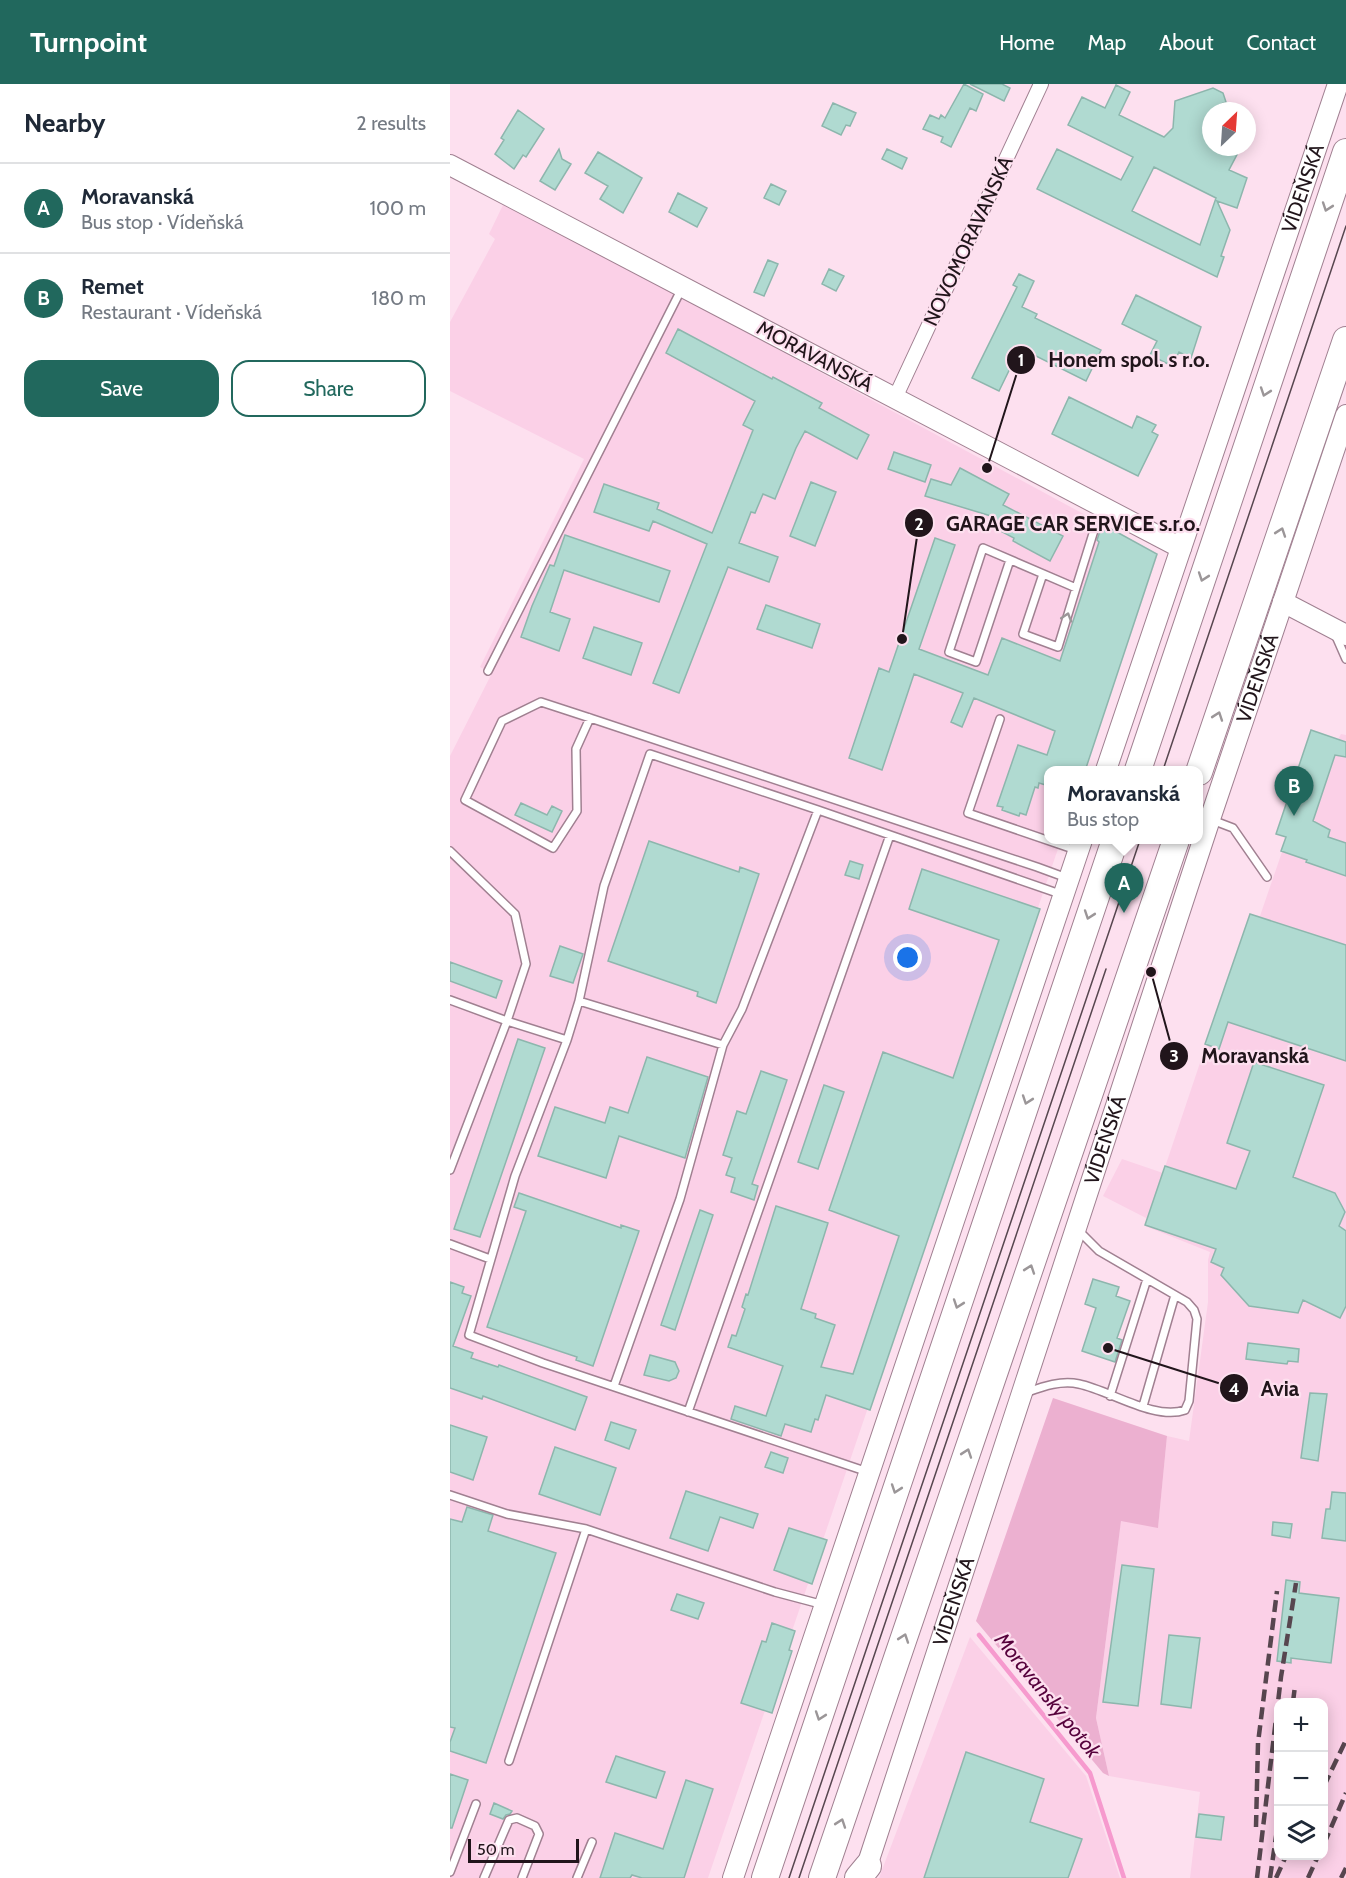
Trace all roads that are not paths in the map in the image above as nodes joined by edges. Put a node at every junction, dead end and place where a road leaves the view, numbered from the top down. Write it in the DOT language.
graph roads {
  1 [pos="1041,84"];
  2 [pos="1338,84"];
  3 [pos="1346,152"];
  4 [pos="450,165"];
  5 [pos="683,287"];
  6 [pos="1346,340"];
  7 [pos="895,398"];
  8 [pos="1346,415"];
  9 [pos="1102,506"];
  10 [pos="1180,548"];
  11 [pos="1010,560"];
  12 [pos="1043,574"];
  13 [pos="1076,588"];
  14 [pos="1283,602"];
  15 [pos="1339,632"];
  16 [pos="1346,659"];
  17 [pos="488,671"];
  18 [pos="590,718"];
  19 [pos="1000,719"];
  20 [pos="1108,766"];
  21 [pos="1140,766"];
  22 [pos="1201,766"];
  23 [pos="818,810"];
  24 [pos="1210,819"];
  25 [pos="890,835"];
  26 [pos="1044,835"];
  27 [pos="1203,840"];
  28 [pos="1114,844"];
  29 [pos="1175,844"];
  30 [pos="1202,844"];
  31 [pos="1080,845"];
  32 [pos="450,851"];
  33 [pos="1267,877"];
  34 [pos="1067,887"];
  35 [pos="450,1000"];
  36 [pos="579,1001"];
  37 [pos="507,1021"];
  38 [pos="567,1040"];
  39 [pos="723,1045"];
  40 [pos="450,1170"];
  41 [pos="1076,1227"];
  42 [pos="450,1244"];
  43 [pos="490,1259"];
  44 [pos="1148,1279"];
  45 [pos="1175,1295"];
  46 [pos="614,1386"];
  47 [pos="1021,1394"];
  48 [pos="1110,1396"];
  49 [pos="1143,1406"];
  50 [pos="688,1412"];
  51 [pos="871,1473"];
  52 [pos="450,1495"];
  53 [pos="586,1529"];
  54 [pos="825,1606"];
  55 [pos="509,1761"];
  56 [pos="476,1804"];
  57 [pos="592,1842"];
  58 [pos="450,1872"];
  59 [pos="863,1874"];
  60 [pos="484,1878"];
  61 [pos="522,1878"];
  62 [pos="577,1878"];
  63 [pos="733,1878"];
  64 [pos="765,1878"];
  65 [pos="822,1878"];
  1 -- 7 [label="street, NOVOMORAVANSKÁ"];
  2 -- 10 [label="street, VÍDEŇSKÁ"];
  3 -- 21 [label="highway, VÍDEŇSKÁ, one-way"];
  4 -- 5 [label="street, MORAVANSKÁ"];
  5 -- 7 [label="street, MORAVANSKÁ"];
  5 -- 17 [label="lane"];
  22 -- 6 [label="highway, VÍDEŇSKÁ, one-way"];
  7 -- 9 [label="street, MORAVANSKÁ"];
  8 -- 14 [label="street, VÍDEŇSKÁ"];
  9 -- 10 [label="street, MORAVANSKÁ"];
  9 -- 13 [label="lane"];
  10 -- 20 [label="street, VÍDEŇSKÁ"];
  11 -- 11 [label="lane"];
  11 -- 12 [label="lane"];
  12 -- 13 [label="lane"];
  12 -- 13 [label="lane, one-way"];
  14 -- 15 [label="street"];
  14 -- 24 [label="street, VÍDEŇSKÁ"];
  15 -- 16 [label="lane"];
  18 -- 18 [label="lane"];
  18 -- 34 [label="lane"];
  19 -- 26 [label="lane"];
  23 -- 25 [label="lane"];
  23 -- 36 [label="lane"];
  23 -- 39 [label="lane"];
  24 -- 27 [label="street, VÍDEŇSKÁ"];
  24 -- 33 [label="lane"];
  25 -- 34 [label="lane"];
  25 -- 50 [label="lane"];
  28 -- 64 [label="highway, one-way"];
  65 -- 29 [label="highway, VÍDEŇSKÁ, one-way"];
  30 -- 41 [label="street, VÍDEŇSKÁ"];
  31 -- 34 [label="street"];
  32 -- 37 [label="lane"];
  34 -- 51 [label="street"];
  35 -- 37 [label="lane"];
  36 -- 38 [label="lane"];
  36 -- 39 [label="lane"];
  37 -- 38 [label="lane"];
  37 -- 40 [label="lane"];
  38 -- 43 [label="lane"];
  39 -- 46 [label="lane"];
  41 -- 44 [label="lane"];
  41 -- 47 [label="street, VÍDEŇSKÁ"];
  42 -- 43 [label="lane"];
  43 -- 46 [label="lane"];
  44 -- 45 [label="lane"];
  44 -- 48 [label="lane"];
  45 -- 49 [label="lane"];
  45 -- 49 [label="lane"];
  46 -- 50 [label="lane"];
  47 -- 48 [label="lane"];
  47 -- 59 [label="street, VÍDEŇSKÁ"];
  48 -- 49 [label="lane"];
  50 -- 51 [label="lane"];
  51 -- 54 [label="street"];
  52 -- 53 [label="lane"];
  53 -- 54 [label="lane"];
  53 -- 55 [label="lane"];
  54 -- 63 [label="street"];
  56 -- 58 [label="lane"];
  57 -- 62 [label="lane"];
  60 -- 61 [label="lane"];
}
